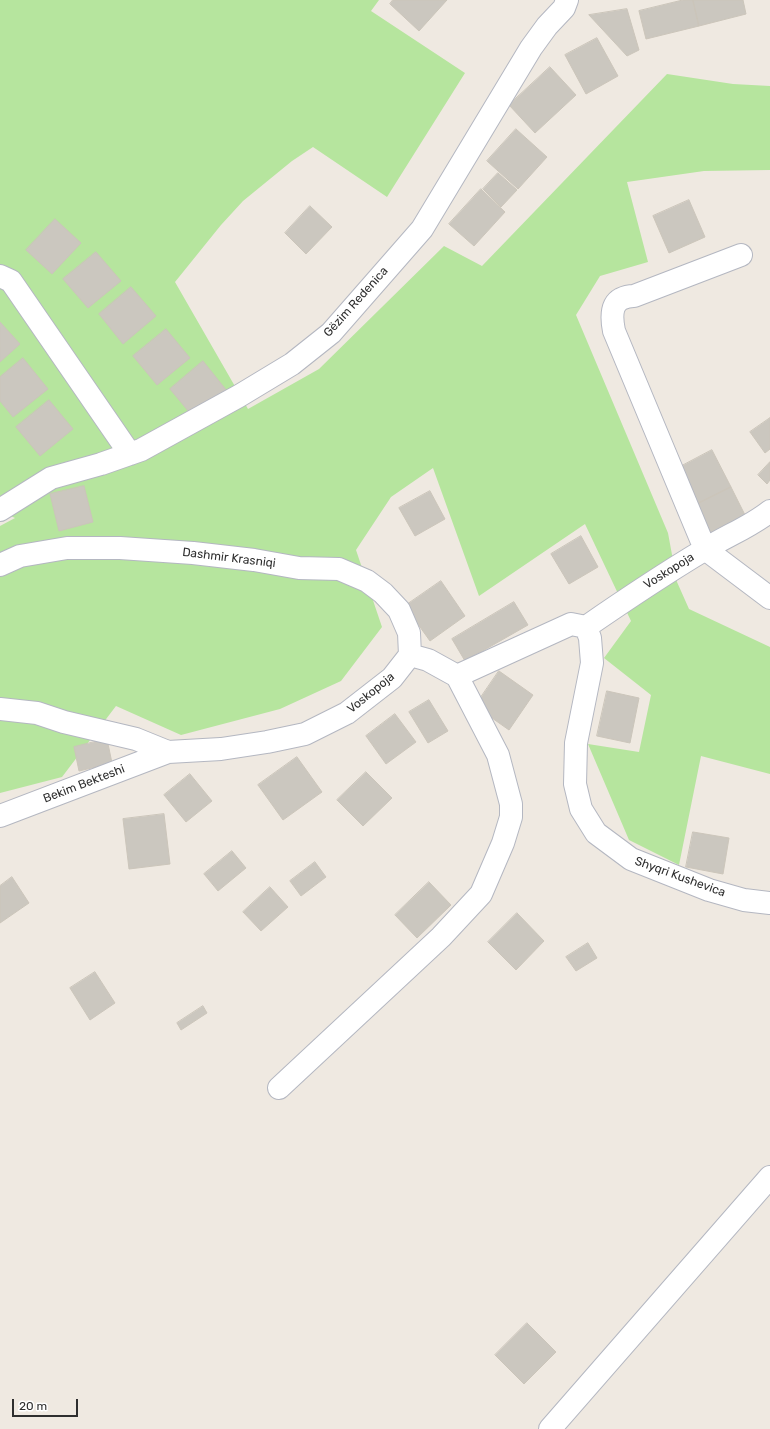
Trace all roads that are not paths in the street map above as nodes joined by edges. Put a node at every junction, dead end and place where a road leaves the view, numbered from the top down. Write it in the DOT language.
graph roads {
  1 [pos="567,0"];
  2 [pos="741,255"];
  3 [pos="0,276"];
  4 [pos="130,454"];
  5 [pos="0,510"];
  6 [pos="770,511"];
  7 [pos="706,549"];
  8 [pos="0,565"];
  9 [pos="770,598"];
  10 [pos="586,627"];
  11 [pos="410,654"];
  12 [pos="458,676"];
  13 [pos="0,709"];
  14 [pos="168,752"];
  15 [pos="0,816"];
  16 [pos="770,903"];
  17 [pos="279,1088"];
  18 [pos="770,1177"];
  19 [pos="550,1429"];
  1 -- 4 [label="street, Gëzim Redenica"];
  2 -- 7 [label="street, Voskopoja"];
  3 -- 4 [label="street"];
  4 -- 5 [label="street, Gëzim Redenica"];
  6 -- 7 [label="street, Voskopoja"];
  7 -- 9 [label="street"];
  7 -- 10 [label="street, Voskopoja"];
  8 -- 11 [label="street, Dashmir Krasniqi"];
  10 -- 12 [label="street"];
  10 -- 16 [label="street, Shyqri Kushevica"];
  11 -- 12 [label="street"];
  11 -- 14 [label="street, Voskopoja"];
  12 -- 17 [label="street"];
  13 -- 14 [label="street, Voskopoja"];
  14 -- 15 [label="street, Bekim Bekteshi"];
  18 -- 19 [label="street"];
}
